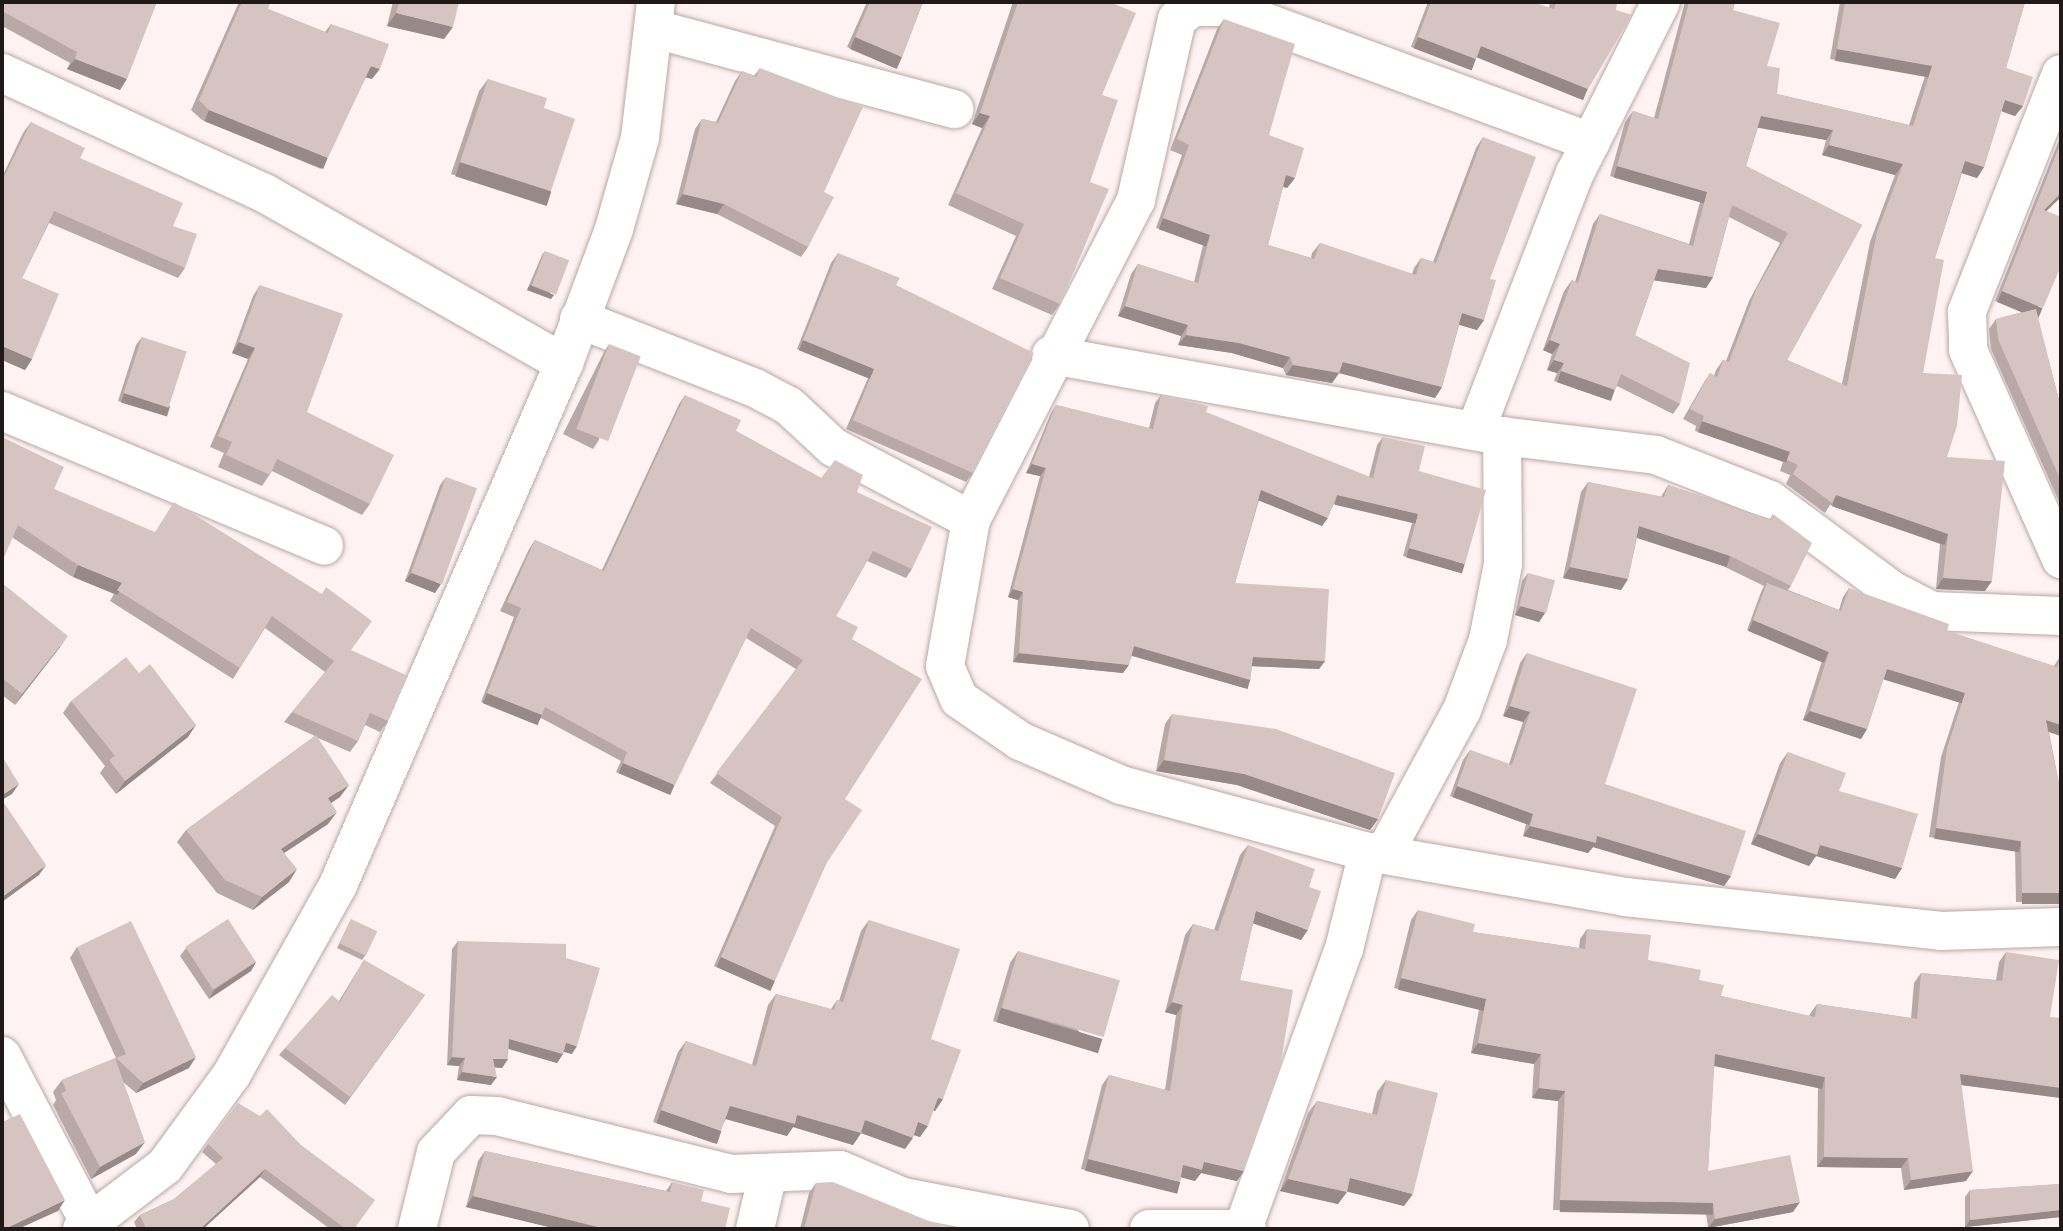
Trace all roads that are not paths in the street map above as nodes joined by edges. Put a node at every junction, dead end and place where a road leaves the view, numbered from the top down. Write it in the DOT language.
graph roads {
  1 [pos="1661,2"];
  2 [pos="655,15"];
  3 [pos="2,73"];
  4 [pos="2061,74"];
  5 [pos="954,109"];
  6 [pos="1591,142"];
  7 [pos="579,319"];
  8 [pos="1051,355"];
  9 [pos="564,363"];
  10 [pos="2,411"];
  11 [pos="1489,433"];
  12 [pos="971,520"];
  13 [pos="324,546"];
  14 [pos="2061,559"];
  15 [pos="2061,617"];
  16 [pos="1376,853"];
  17 [pos="2061,927"];
  18 [pos="2,1056"];
  19 [pos="767,1178"];
  20 [pos="94,1225"];
  21 [pos="417,1229"];
  22 [pos="755,1229"];
  23 [pos="1070,1229"];
  24 [pos="1152,1229"];
  25 [pos="1245,1229"];
  1 -- 6 [label="street"];
  2 -- 5 [label="street"];
  2 -- 7 [label="street"];
  3 -- 9 [label="street"];
  4 -- 14 [label="street"];
  6 -- 8 [label="street"];
  6 -- 11 [label="street"];
  7 -- 9 [label="street"];
  7 -- 12 [label="street"];
  8 -- 11 [label="street"];
  8 -- 12 [label="street"];
  9 -- 20 [label="street"];
  10 -- 13 [label="street"];
  11 -- 15 [label="street"];
  11 -- 16 [label="street"];
  12 -- 16 [label="street"];
  16 -- 17 [label="street"];
  16 -- 25 [label="street"];
  18 -- 20 [label="street"];
  19 -- 21 [label="street"];
  19 -- 22 [label="street"];
  19 -- 23 [label="street"];
  24 -- 25 [label="street"];
}
